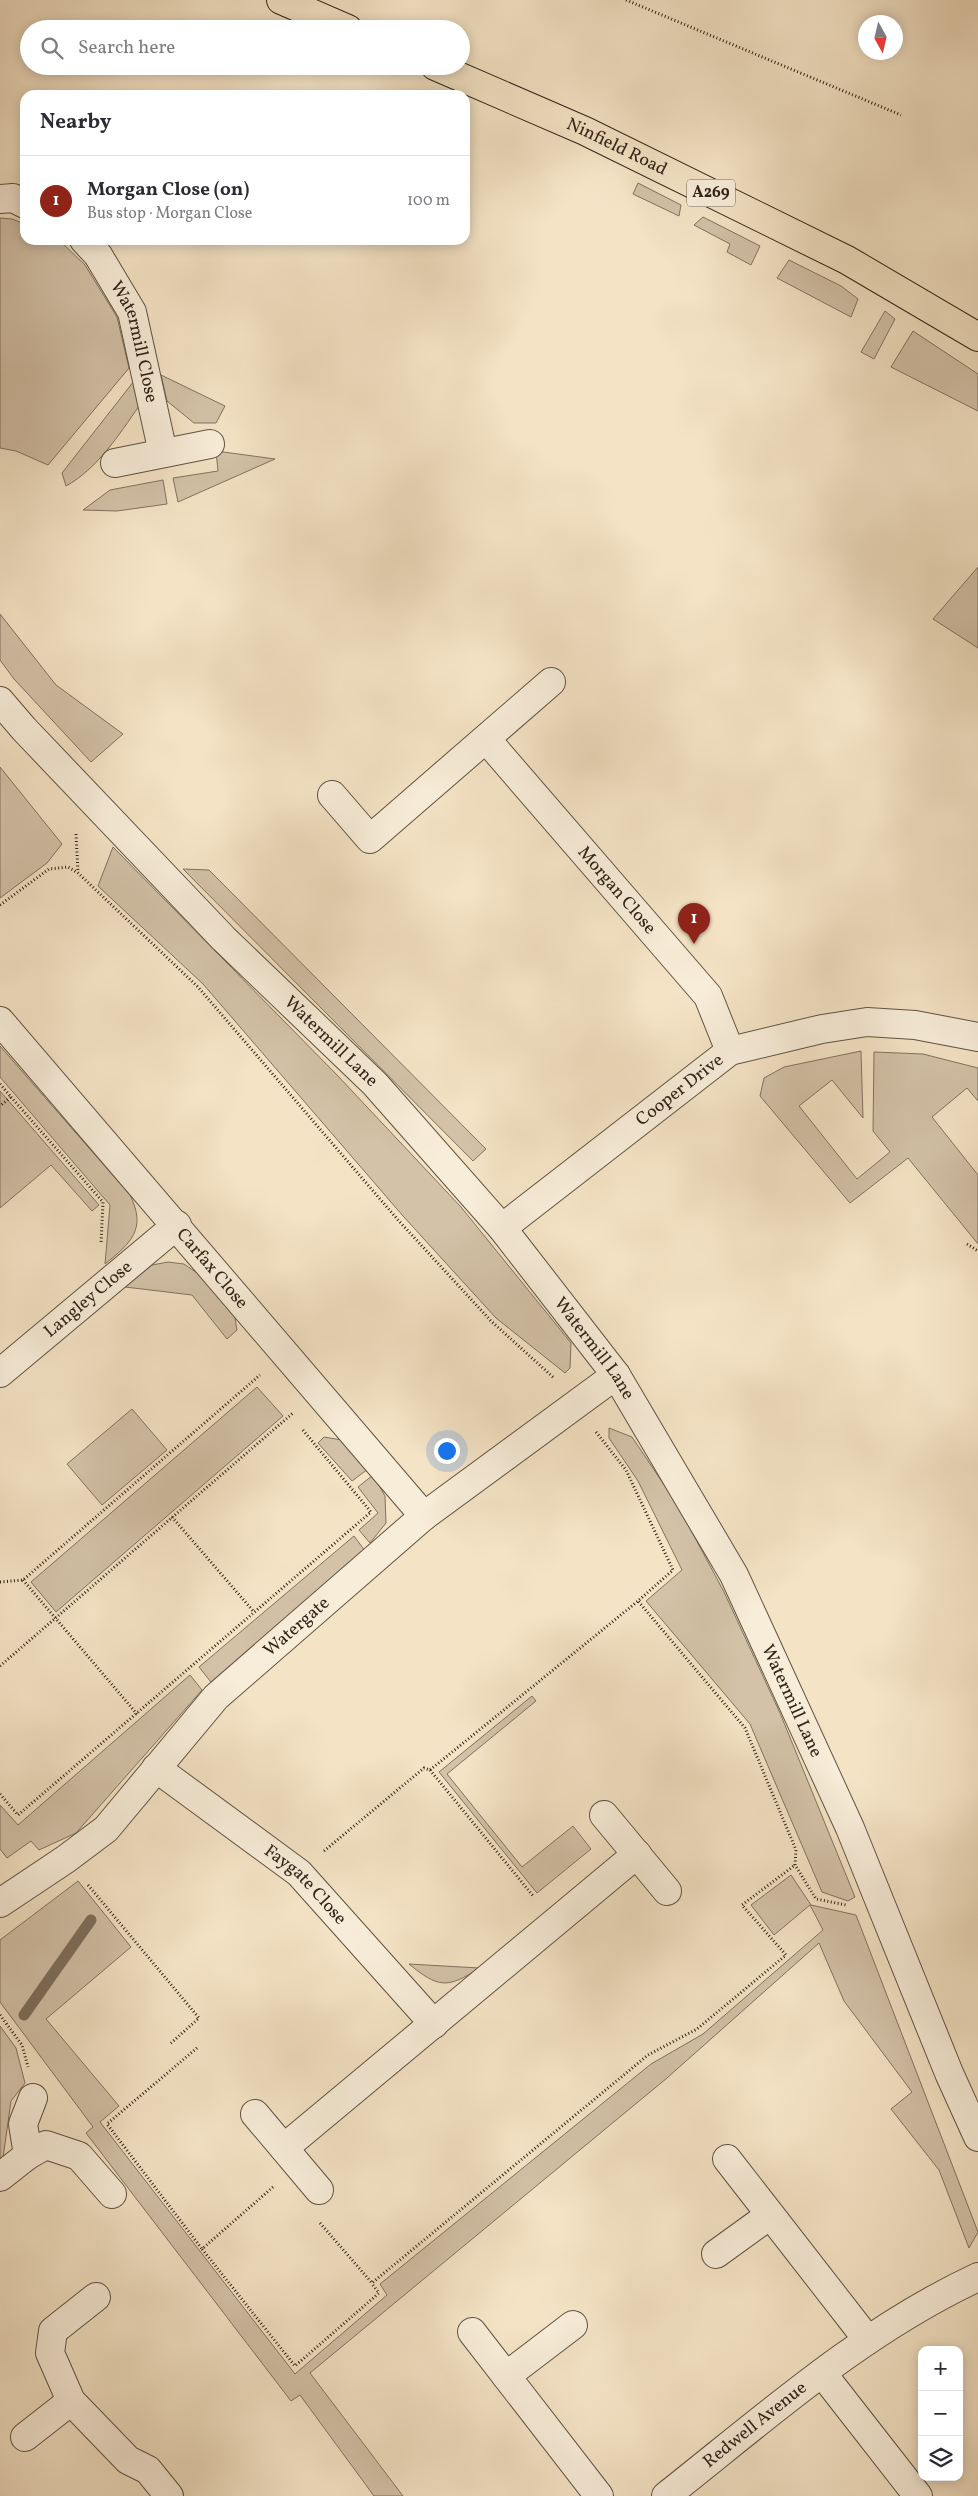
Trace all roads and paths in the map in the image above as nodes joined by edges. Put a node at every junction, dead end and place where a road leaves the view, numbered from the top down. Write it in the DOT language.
graph roads {
  1 [pos="281,0"];
  2 [pos="626,0"];
  3 [pos="327,20"];
  4 [pos="456,75"];
  5 [pos="901,115"];
  6 [pos="0,199"];
  7 [pos="20,202"];
  8 [pos="89,245"];
  9 [pos="978,337"];
  10 [pos="210,444"];
  11 [pos="164,454"];
  12 [pos="115,463"];
  13 [pos="551,682"];
  14 [pos="0,700"];
  15 [pos="486,739"];
  16 [pos="332,795"];
  17 [pos="0,905"];
  18 [pos="0,1021"];
  19 [pos="978,1037"];
  20 [pos="730,1051"];
  21 [pos="0,1084"];
  22 [pos="11,1097"];
  23 [pos="0,1106"];
  24 [pos="177,1225"];
  25 [pos="502,1228"];
  26 [pos="967,1244"];
  27 [pos="978,1251"];
  28 [pos="98,1289"];
  29 [pos="286,1353"];
  30 [pos="0,1373"];
  31 [pos="616,1375"];
  32 [pos="318,1392"];
  33 [pos="575,1405"];
  34 [pos="290,1415"];
  35 [pos="424,1516"];
  36 [pos="172,1517"];
  37 [pos="23,1580"];
  38 [pos="0,1582"];
  39 [pos="638,1601"];
  40 [pos="254,1612"];
  41 [pos="55,1618"];
  42 [pos="0,1666"];
  43 [pos="137,1714"];
  44 [pos="156,1768"];
  45 [pos="430,1770"];
  46 [pos="0,1794"];
  47 [pos="604,1815"];
  48 [pos="637,1854"];
  49 [pos="66,1859"];
  50 [pos="794,1865"];
  51 [pos="299,1873"];
  52 [pos="668,1891"];
  53 [pos="0,1903"];
  54 [pos="885,1913"];
  55 [pos="555,1923"];
  56 [pos="0,2016"];
  57 [pos="434,2024"];
  58 [pos="170,2044"];
  59 [pos="197,2048"];
  60 [pos="33,2098"];
  61 [pos="255,2114"];
  62 [pos="978,2137"];
  63 [pos="28,2155"];
  64 [pos="291,2157"];
  65 [pos="727,2159"];
  66 [pos="0,2177"];
  67 [pos="319,2190"];
  68 [pos="112,2194"];
  69 [pos="770,2215"];
  70 [pos="202,2248"];
  71 [pos="716,2254"];
  72 [pos="978,2277"];
  73 [pos="372,2283"];
  74 [pos="96,2297"];
  75 [pos="573,2325"];
  76 [pos="472,2332"];
  77 [pos="867,2339"];
  78 [pos="822,2373"];
  79 [pos="506,2376"];
  80 [pos="71,2401"];
  81 [pos="25,2437"];
  82 [pos="169,2496"];
  83 [pos="599,2496"];
  84 [pos="666,2496"];
  85 [pos="918,2496"];
  1 -- 3 [label="main road"];
  2 -- 5 [label="path"];
  4 -- 9 [label="main road, Ninfield Road / A269"];
  6 -- 7 [label="street"];
  8 -- 11 [label="street, Watermill Close"];
  10 -- 11 [label="street"];
  11 -- 12 [label="street"];
  13 -- 15 [label="street"];
  14 -- 25 [label="street, Watermill Lane"];
  15 -- 16 [label="street"];
  15 -- 20 [label="street, Morgan Close"];
  17 -- 33 [label="path"];
  18 -- 24 [label="street, Carfax Close"];
  19 -- 20 [label="street, Cooper Drive"];
  20 -- 25 [label="street, Cooper Drive"];
  21 -- 22 [label="path"];
  22 -- 23 [label="path"];
  22 -- 28 [label="path"];
  24 -- 28 [label="street, Langley Close"];
  24 -- 29 [label="street, Carfax Close"];
  25 -- 31 [label="street, Watermill Lane"];
  26 -- 27 [label="path"];
  28 -- 30 [label="street, Langley Close"];
  29 -- 32 [label="street, Carfax Close"];
  29 -- 37 [label="path"];
  31 -- 33 [label="street, Watergate"];
  31 -- 54 [label="street, Watermill Lane"];
  32 -- 34 [label="path"];
  32 -- 35 [label="street, Carfax Close"];
  33 -- 35 [label="street, Watergate"];
  33 -- 39 [label="path"];
  34 -- 36 [label="path"];
  34 -- 40 [label="path"];
  35 -- 44 [label="street, Watergate"];
  36 -- 40 [label="path"];
  36 -- 41 [label="path"];
  37 -- 38 [label="path"];
  37 -- 41 [label="path"];
  39 -- 45 [label="path"];
  39 -- 50 [label="path"];
  40 -- 43 [label="path"];
  41 -- 42 [label="path"];
  41 -- 43 [label="path"];
  43 -- 46 [label="path"];
  44 -- 49 [label="street, Watergate"];
  44 -- 51 [label="street, Faygate Close"];
  45 -- 51 [label="path"];
  45 -- 55 [label="path"];
  47 -- 48 [label="street"];
  48 -- 52 [label="street"];
  48 -- 55 [label="street"];
  49 -- 53 [label="street, Watergate"];
  49 -- 58 [label="path"];
  50 -- 54 [label="path"];
  50 -- 73 [label="path"];
  51 -- 57 [label="street, Faygate Close"];
  54 -- 62 [label="street, Watermill Lane"];
  55 -- 57 [label="street"];
  56 -- 60 [label="path"];
  57 -- 64 [label="street"];
  59 -- 70 [label="path"];
  60 -- 63 [label="street"];
  61 -- 64 [label="street"];
  63 -- 66 [label="street"];
  63 -- 68 [label="street"];
  64 -- 67 [label="street"];
  64 -- 70 [label="path"];
  65 -- 69 [label="street"];
  67 -- 73 [label="path"];
  69 -- 71 [label="street"];
  69 -- 77 [label="street"];
  70 -- 73 [label="path"];
  72 -- 77 [label="street, Redwell Avenue"];
  74 -- 80 [label="street"];
  75 -- 79 [label="street"];
  76 -- 79 [label="street"];
  77 -- 78 [label="street, Redwell Avenue"];
  78 -- 84 [label="street, Redwell Avenue"];
  78 -- 85 [label="street, Redwell Avenue"];
  79 -- 83 [label="street"];
  80 -- 81 [label="street"];
  80 -- 82 [label="street"];
}
